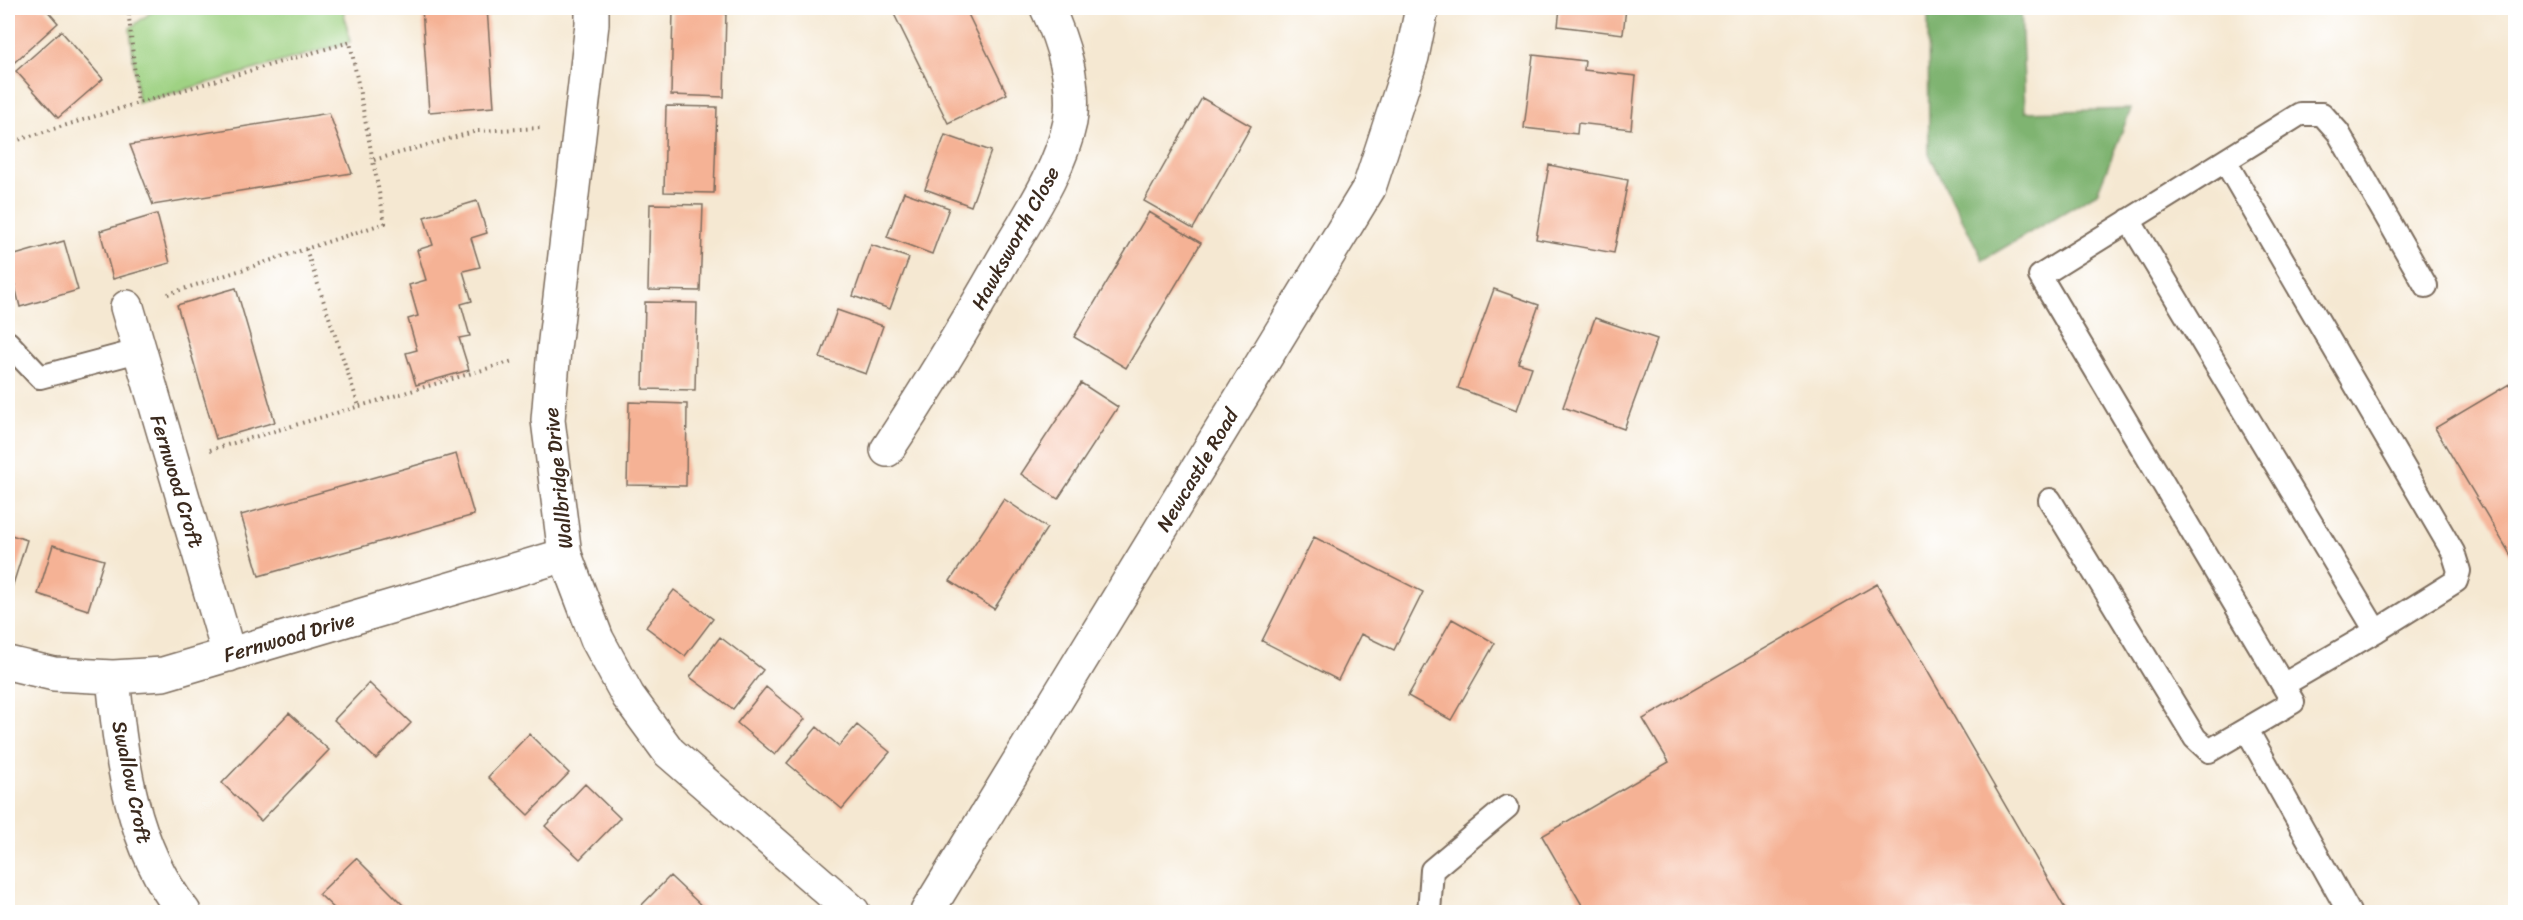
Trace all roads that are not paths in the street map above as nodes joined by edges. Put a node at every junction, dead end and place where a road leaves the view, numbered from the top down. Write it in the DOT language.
graph roads {
  1 [pos="592,8"];
  2 [pos="1047,8"];
  3 [pos="1422,8"];
  4 [pos="2225,161"];
  5 [pos="2129,220"];
  6 [pos="2426,286"];
  7 [pos="127,307"];
  8 [pos="8,343"];
  9 [pos="138,351"];
  10 [pos="886,450"];
  11 [pos="2050,500"];
  12 [pos="565,555"];
  13 [pos="2376,631"];
  14 [pos="229,655"];
  15 [pos="8,663"];
  16 [pos="113,677"];
  17 [pos="2283,685"];
  18 [pos="2247,730"];
  19 [pos="1507,807"];
  20 [pos="184,912"];
  21 [pos="853,912"];
  22 [pos="927,912"];
  23 [pos="1429,912"];
  24 [pos="2349,912"];
  1 -- 12 [label="main road, Wallbridge Drive"];
  2 -- 10 [label="main road, Hawksworth Close"];
  3 -- 22 [label="main road, Newcastle Road"];
  4 -- 5 [label="lane"];
  4 -- 6 [label="lane"];
  4 -- 13 [label="lane"];
  5 -- 13 [label="lane"];
  5 -- 17 [label="lane"];
  7 -- 9 [label="main road, Fernwood Croft"];
  8 -- 9 [label="lane"];
  9 -- 14 [label="main road, Fernwood Croft"];
  11 -- 18 [label="lane"];
  12 -- 14 [label="main road, Fernwood Drive"];
  12 -- 21 [label="main road, Wallbridge Drive"];
  13 -- 17 [label="lane"];
  14 -- 16 [label="main road, Fernwood Drive"];
  15 -- 16 [label="main road, Fernwood Drive"];
  16 -- 20 [label="main road, Swallow Croft"];
  17 -- 18 [label="lane"];
  18 -- 24 [label="lane"];
  19 -- 23 [label="lane"];
}
